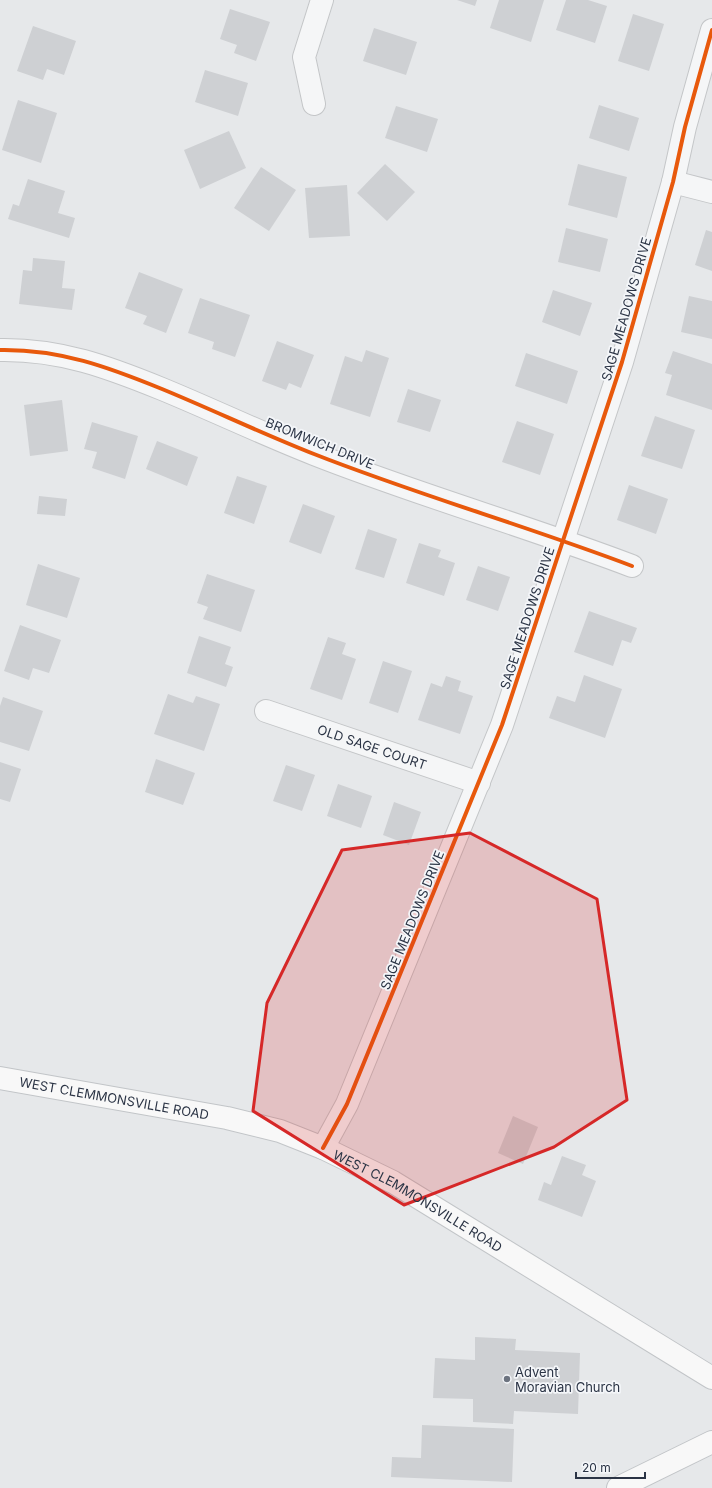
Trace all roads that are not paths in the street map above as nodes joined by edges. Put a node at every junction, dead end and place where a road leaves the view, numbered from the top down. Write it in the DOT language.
graph roads {
  1 [pos="322,0"];
  2 [pos="712,30"];
  3 [pos="314,104"];
  4 [pos="673,182"];
  5 [pos="712,192"];
  6 [pos="0,350"];
  7 [pos="563,540"];
  8 [pos="632,566"];
  9 [pos="266,711"];
  10 [pos="479,783"];
  11 [pos="0,1078"];
  12 [pos="324,1148"];
  13 [pos="712,1378"];
  14 [pos="712,1442"];
  15 [pos="618,1488"];
  1 -- 3 [label="street"];
  2 -- 4 [label="street, SAGE MEADOWS DRIVE"];
  4 -- 5 [label="street"];
  4 -- 7 [label="street, SAGE MEADOWS DRIVE"];
  6 -- 7 [label="street, BROMWICH DRIVE"];
  7 -- 8 [label="street, BROMWICH DRIVE"];
  7 -- 10 [label="street, SAGE MEADOWS DRIVE"];
  9 -- 10 [label="street, OLD SAGE COURT"];
  10 -- 12 [label="street, SAGE MEADOWS DRIVE"];
  11 -- 12 [label="main road, WEST CLEMMONSVILLE ROAD"];
  12 -- 13 [label="main road, WEST CLEMMONSVILLE ROAD"];
  14 -- 15 [label="main road"];
}
